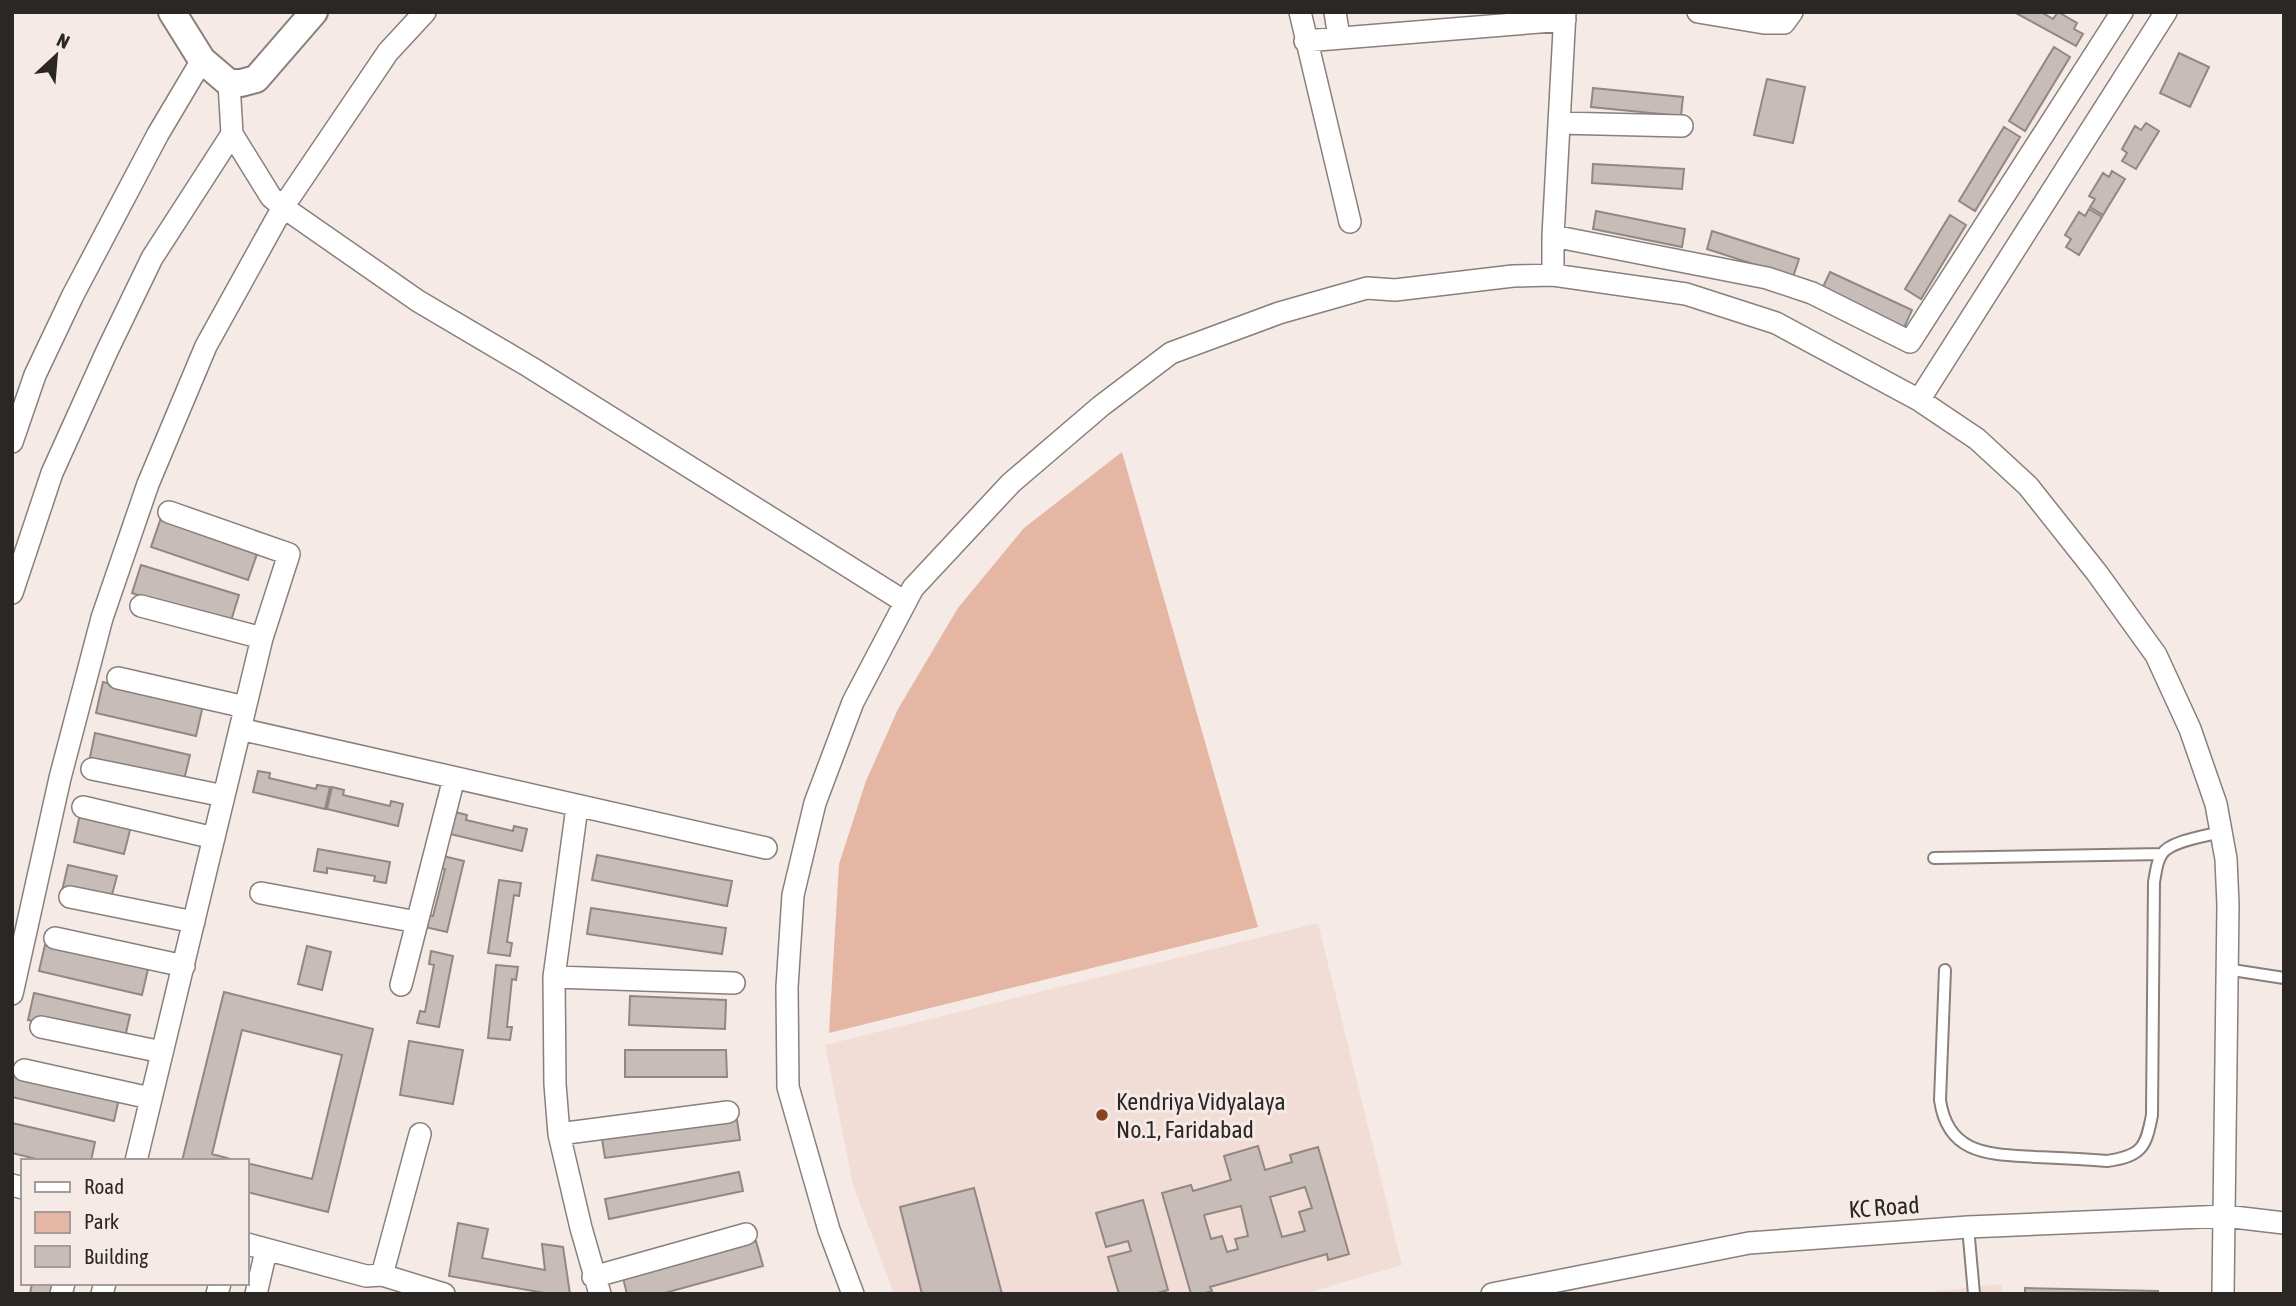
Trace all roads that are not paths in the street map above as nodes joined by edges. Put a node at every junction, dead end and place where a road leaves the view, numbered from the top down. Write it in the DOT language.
graph roads {
  1 [pos="172,12"];
  2 [pos="314,12"];
  3 [pos="425,12"];
  4 [pos="1300,12"];
  5 [pos="1335,12"];
  6 [pos="1698,12"];
  7 [pos="1792,12"];
  8 [pos="2122,12"];
  9 [pos="2158,15"];
  10 [pos="1565,16"];
  11 [pos="1339,37"];
  12 [pos="1305,41"];
  13 [pos="202,60"];
  14 [pos="229,83"];
  15 [pos="1559,123"];
  16 [pos="1682,126"];
  17 [pos="232,134"];
  18 [pos="283,207"];
  19 [pos="1350,222"];
  20 [pos="1553,236"];
  21 [pos="1553,275"];
  22 [pos="1919,400"];
  23 [pos="12,442"];
  24 [pos="169,512"];
  25 [pos="12,593"];
  26 [pos="905,602"];
  27 [pos="141,606"];
  28 [pos="262,638"];
  29 [pos="117,678"];
  30 [pos="245,707"];
  31 [pos="240,729"];
  32 [pos="92,769"];
  33 [pos="454,778"];
  34 [pos="224,796"];
  35 [pos="83,807"];
  36 [pos="577,807"];
  37 [pos="2221,832"];
  38 [pos="214,838"];
  39 [pos="766,848"];
  40 [pos="2162,854"];
  41 [pos="1934,858"];
  42 [pos="261,893"];
  43 [pos="70,897"];
  44 [pos="194,922"];
  45 [pos="417,922"];
  46 [pos="55,938"];
  47 [pos="184,966"];
  48 [pos="2226,969"];
  49 [pos="1945,970"];
  50 [pos="554,977"];
  51 [pos="2284,978"];
  52 [pos="734,983"];
  53 [pos="401,985"];
  54 [pos="12,994"];
  55 [pos="41,1027"];
  56 [pos="162,1052"];
  57 [pos="24,1070"];
  58 [pos="150,1098"];
  59 [pos="728,1112"];
  60 [pos="559,1133"];
  61 [pos="420,1134"];
  62 [pos="136,1159"];
  63 [pos="2225,1216"];
  64 [pos="2284,1223"];
  65 [pos="1968,1227"];
  66 [pos="746,1234"];
  67 [pos="256,1247"];
  68 [pos="370,1282"];
  69 [pos="597,1286"];
  70 [pos="1569,1287"];
  71 [pos="414,1290"];
  72 [pos="256,1294"];
  73 [pos="444,1294"];
  74 [pos="853,1294"];
  75 [pos="1492,1294"];
  76 [pos="1974,1294"];
  77 [pos="2223,1294"];
  1 -- 13 [label="street"];
  2 -- 14 [label="street"];
  3 -- 18 [label="street"];
  4 -- 12 [label="street"];
  5 -- 11 [label="street"];
  6 -- 7 [label="street"];
  8 -- 20 [label="street"];
  9 -- 22 [label="street"];
  10 -- 11 [label="street"];
  10 -- 15 [label="street"];
  11 -- 12 [label="street"];
  12 -- 19 [label="street"];
  13 -- 14 [label="street"];
  13 -- 23 [label="street"];
  14 -- 17 [label="street"];
  15 -- 16 [label="street"];
  15 -- 20 [label="street"];
  17 -- 18 [label="street"];
  17 -- 25 [label="street"];
  18 -- 26 [label="street"];
  18 -- 54 [label="street"];
  20 -- 21 [label="street"];
  21 -- 22 [label="street"];
  21 -- 26 [label="street"];
  22 -- 37 [label="street"];
  24 -- 28 [label="street"];
  26 -- 74 [label="street"];
  27 -- 28 [label="street"];
  28 -- 30 [label="street"];
  29 -- 30 [label="street"];
  30 -- 31 [label="street"];
  31 -- 33 [label="street"];
  31 -- 34 [label="street"];
  32 -- 34 [label="street"];
  33 -- 36 [label="street"];
  33 -- 45 [label="street"];
  34 -- 38 [label="street"];
  35 -- 38 [label="street"];
  36 -- 39 [label="street"];
  36 -- 50 [label="street"];
  37 -- 40 [label="lane"];
  37 -- 48 [label="street"];
  38 -- 44 [label="street"];
  40 -- 41 [label="lane"];
  40 -- 49 [label="lane"];
  42 -- 45 [label="street"];
  43 -- 44 [label="street"];
  44 -- 47 [label="street"];
  45 -- 53 [label="street"];
  46 -- 47 [label="street"];
  47 -- 56 [label="street"];
  48 -- 51 [label="lane"];
  48 -- 63 [label="street"];
  50 -- 52 [label="street"];
  50 -- 60 [label="street"];
  55 -- 56 [label="street"];
  56 -- 58 [label="street"];
  57 -- 58 [label="street"];
  58 -- 62 [label="street"];
  59 -- 60 [label="street"];
  60 -- 69 [label="street"];
  61 -- 68 [label="street"];
  63 -- 64 [label="street, KC Road"];
  63 -- 65 [label="street, KC Road"];
  63 -- 77 [label="street"];
  65 -- 70 [label="street, KC Road"];
  65 -- 76 [label="lane"];
  66 -- 69 [label="street"];
  67 -- 68 [label="street"];
  67 -- 72 [label="street"];
  68 -- 71 [label="street"];
  70 -- 75 [label="street, KC Road"];
  71 -- 73 [label="street"];
}
